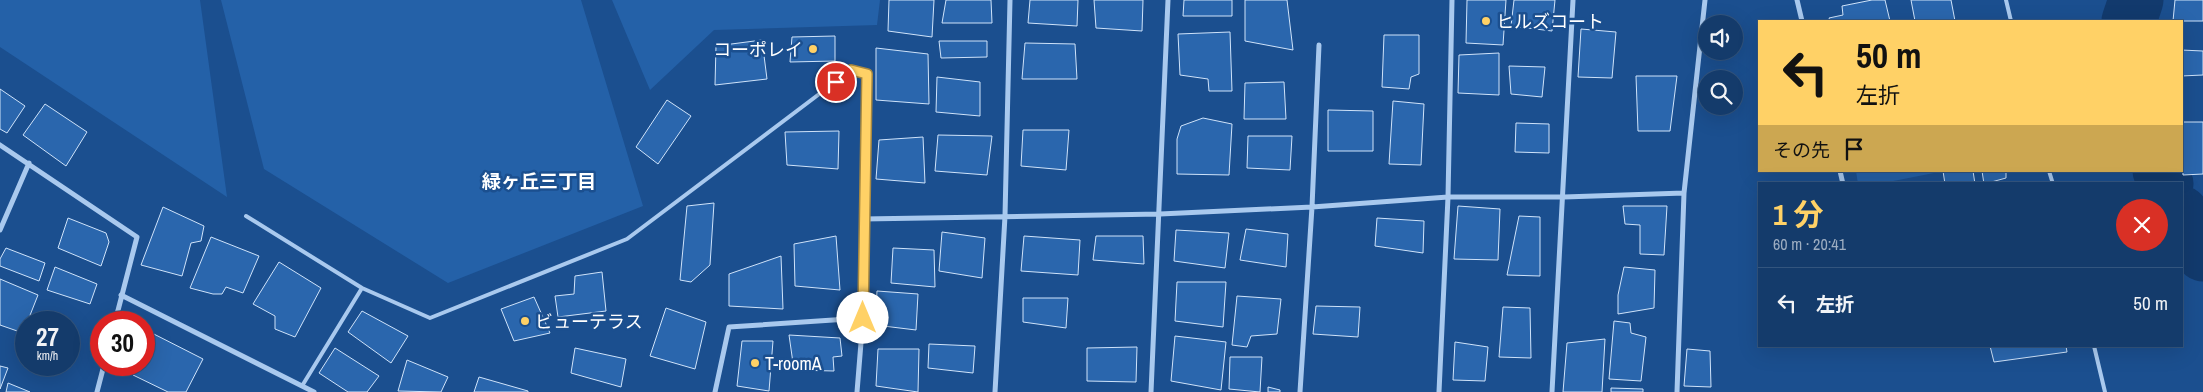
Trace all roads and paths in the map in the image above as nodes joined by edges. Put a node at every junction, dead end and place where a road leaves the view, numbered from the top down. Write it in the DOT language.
graph roads {
  1 [pos="1010,0"];
  2 [pos="1168,0"];
  3 [pos="1452,0"];
  4 [pos="1573,0"];
  5 [pos="1705,0"];
  6 [pos="1797,0"];
  7 [pos="2006,0"];
  8 [pos="1802,20"];
  9 [pos="2011,20"];
  10 [pos="1319,44"];
  11 [pos="867,74"];
  12 [pos="0,145"];
  13 [pos="28,163"];
  14 [pos="1684,193"];
  15 [pos="1448,197"];
  16 [pos="1564,197"];
  17 [pos="1312,207"];
  18 [pos="1160,214"];
  19 [pos="246,216"];
  20 [pos="1005,216"];
  21 [pos="863,219"];
  22 [pos="0,230"];
  23 [pos="362,288"];
  24 [pos="122,295"];
  25 [pos="117,311"];
  26 [pos="863,318"];
  27 [pos="2094,347"];
  28 [pos="101,376"];
  29 [pos="302,386"];
  30 [pos="97,392"];
  31 [pos="314,392"];
  32 [pos="715,392"];
  33 [pos="857,392"];
  34 [pos="995,392"];
  35 [pos="1151,392"];
  36 [pos="1300,392"];
  37 [pos="1439,392"];
  38 [pos="1552,392"];
  39 [pos="1677,392"];
  40 [pos="2106,392"];
  1 -- 20 [label="street"];
  2 -- 18 [label="street"];
  3 -- 15 [label="street"];
  4 -- 16 [label="street"];
  5 -- 14 [label="street"];
  6 -- 8 [label="street"];
  7 -- 9 [label="lane"];
  10 -- 17 [label="street"];
  11 -- 21 [label="street"];
  11 -- 23 [label="lane"];
  12 -- 13 [label="street"];
  13 -- 22 [label="street"];
  13 -- 24 [label="street"];
  14 -- 16 [label="street"];
  14 -- 39 [label="street"];
  15 -- 16 [label="street"];
  15 -- 17 [label="street"];
  15 -- 37 [label="street"];
  16 -- 38 [label="street"];
  17 -- 18 [label="street"];
  17 -- 36 [label="street"];
  18 -- 20 [label="street"];
  18 -- 35 [label="street"];
  19 -- 23 [label="lane"];
  20 -- 21 [label="street"];
  20 -- 34 [label="street"];
  21 -- 26 [label="street"];
  23 -- 29 [label="lane"];
  24 -- 25 [label="street"];
  24 -- 29 [label="street"];
  26 -- 32 [label="street"];
  26 -- 33 [label="street"];
  27 -- 40 [label="lane"];
  28 -- 30 [label="street"];
  29 -- 31 [label="street"];
}
